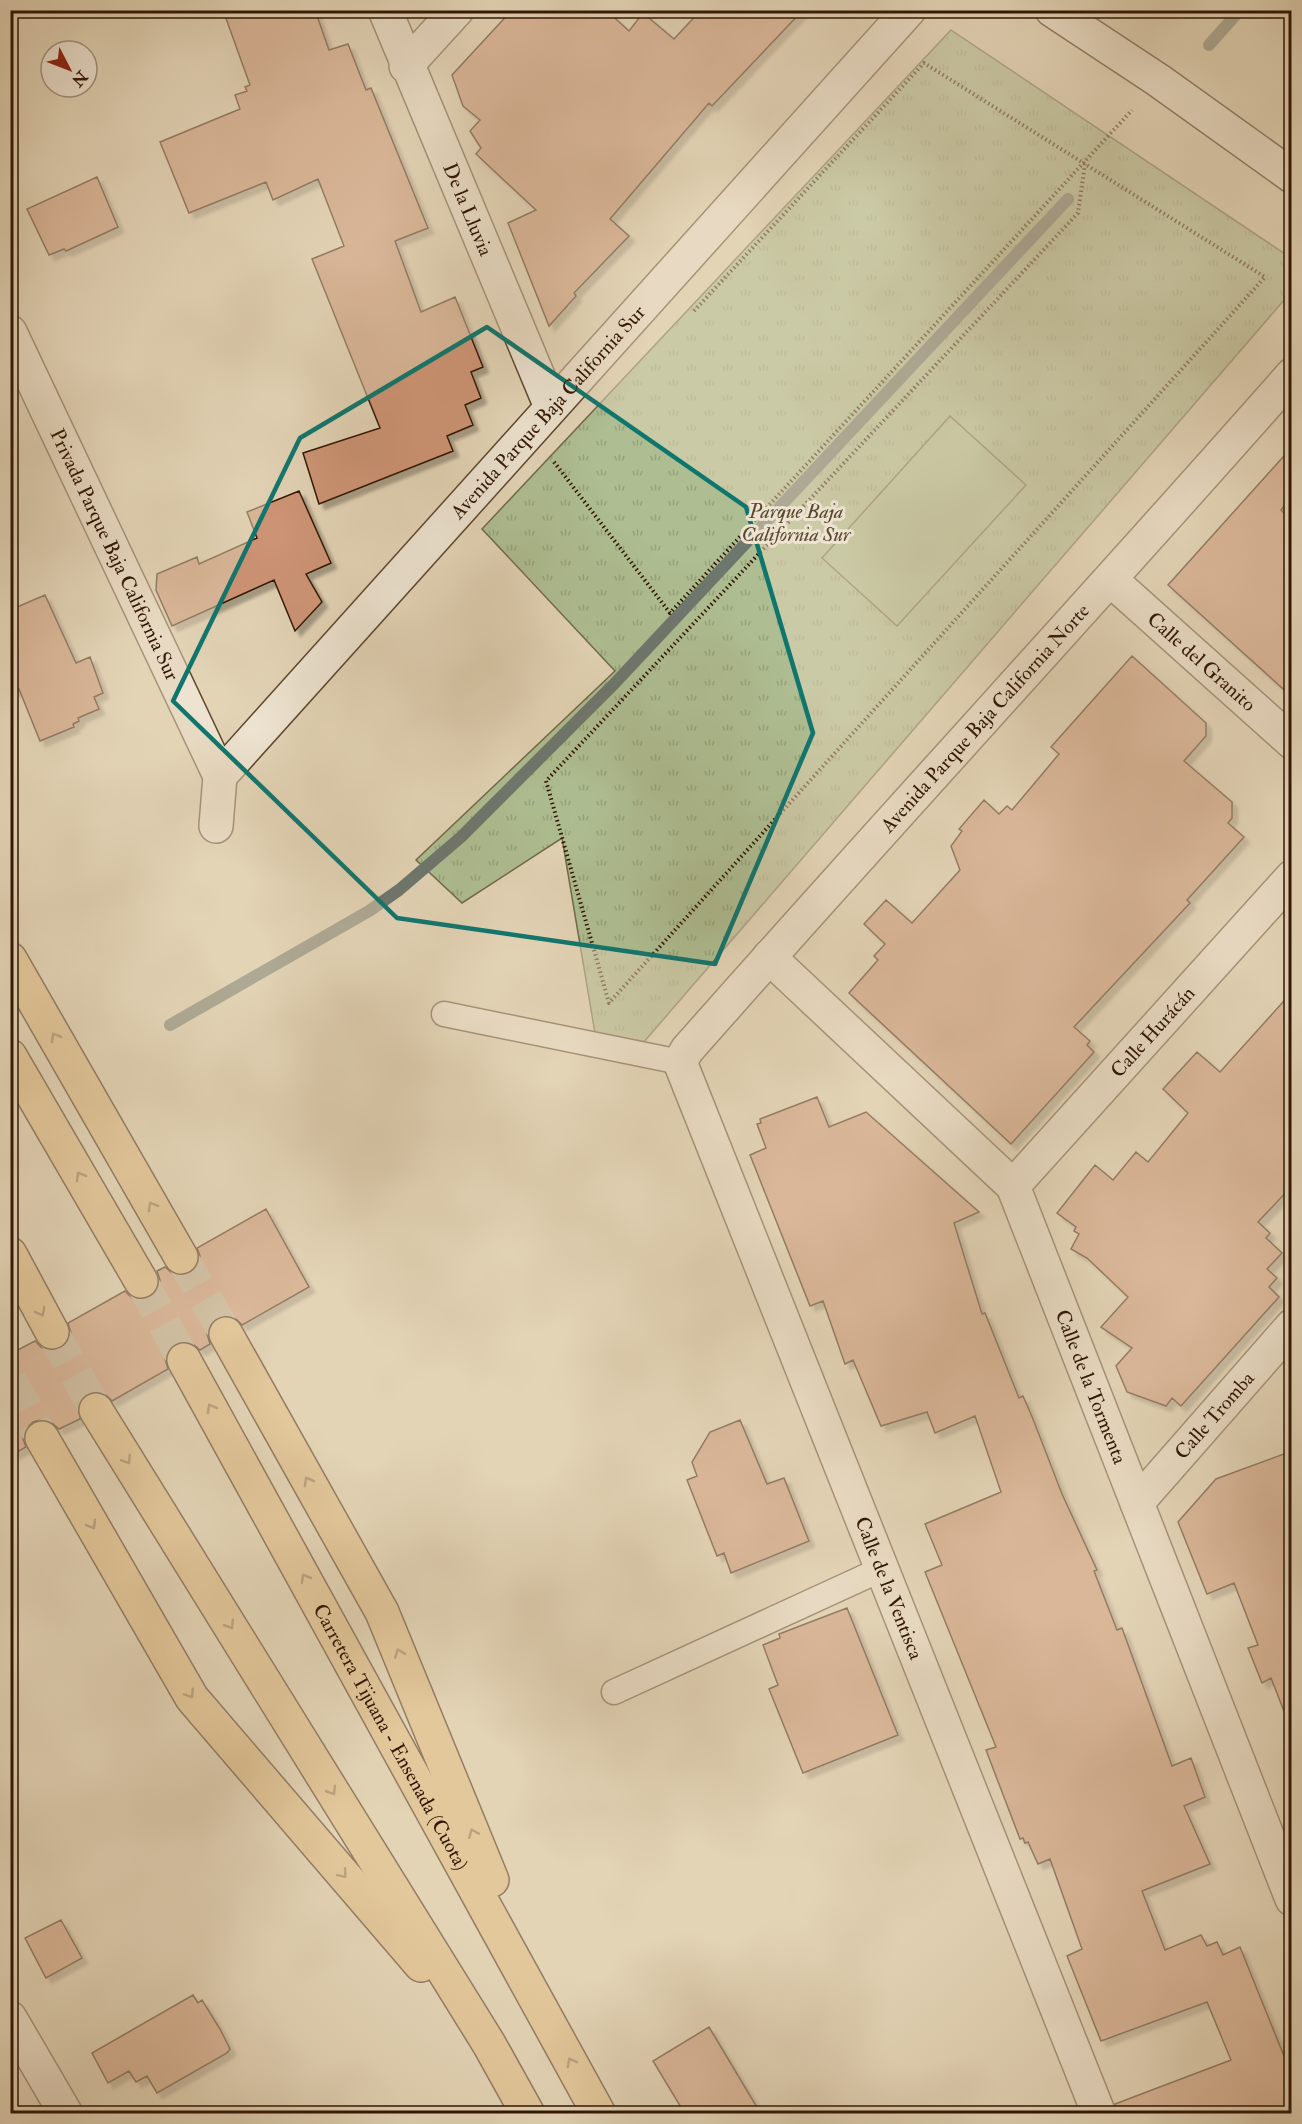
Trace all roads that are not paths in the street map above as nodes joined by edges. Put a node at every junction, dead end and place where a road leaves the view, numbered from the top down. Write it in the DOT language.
graph roads {
  1 [pos="385,10"];
  2 [pos="457,10"];
  3 [pos="909,10"];
  4 [pos="1052,10"];
  5 [pos="406,66"];
  6 [pos="1292,176"];
  7 [pos="10,332"];
  8 [pos="1292,375"];
  9 [pos="551,407"];
  10 [pos="1111,580"];
  11 [pos="1292,742"];
  12 [pos="220,776"];
  13 [pos="216,826"];
  14 [pos="1292,877"];
  15 [pos="769,957"];
  16 [pos="10,958"];
  17 [pos="444,1014"];
  18 [pos="10,1056"];
  19 [pos="680,1062"];
  20 [pos="1013,1186"];
  21 [pos="10,1254"];
  22 [pos="181,1257"];
  23 [pos="141,1281"];
  24 [pos="1292,1326"];
  25 [pos="52,1332"];
  26 [pos="226,1334"];
  27 [pos="184,1359"];
  28 [pos="96,1410"];
  29 [pos="42,1438"];
  30 [pos="1137,1503"];
  31 [pos="882,1569"];
  32 [pos="614,1692"];
  33 [pos="1292,1899"];
  34 [pos="10,2018"];
  35 [pos="551,2023"];
  36 [pos="489,2044"];
  37 [pos="66,2114"];
  38 [pos="528,2114"];
  39 [pos="599,2114"];
  40 [pos="1099,2114"];
  1 -- 5 [label="street, De la Lluvia"];
  2 -- 5 [label="street"];
  3 -- 9 [label="street, Avenida Parque Baja California Sur"];
  4 -- 6 [label="street"];
  5 -- 9 [label="street, De la Lluvia"];
  7 -- 12 [label="street, Privada Parque Baja California Sur"];
  8 -- 10 [label="street, Avenida Parque Baja California Norte"];
  9 -- 12 [label="street, Avenida Parque Baja California Sur"];
  10 -- 11 [label="street, Calle del Granito"];
  10 -- 15 [label="street, Avenida Parque Baja California Norte"];
  12 -- 13 [label="street"];
  14 -- 20 [label="street, Calle Hurácán"];
  15 -- 19 [label="street, Avenida Parque Baja California Norte"];
  15 -- 20 [label="street, Calle de la Tormenta"];
  22 -- 16 [label="highway, one-way"];
  17 -- 19 [label="lane"];
  23 -- 18 [label="highway, one-way"];
  19 -- 31 [label="street, Calle de la Ventisca"];
  20 -- 30 [label="street, Calle de la Tormenta"];
  21 -- 25 [label="highway, one-way"];
  24 -- 30 [label="street, Calle Tromba"];
  35 -- 26 [label="highway, one-way"];
  35 -- 27 [label="highway, Carretera Tijuana - Ensenada (Cuota), one-way"];
  28 -- 36 [label="highway, one-way"];
  29 -- 36 [label="highway, one-way"];
  30 -- 33 [label="street, Calle de la Tormenta"];
  31 -- 32 [label="lane"];
  31 -- 40 [label="street, Calle de la Ventisca"];
  34 -- 37 [label="street"];
  39 -- 35 [label="highway, Carretera Tijuana - Ensenada (Cuota), one-way"];
  36 -- 38 [label="highway"];
}
